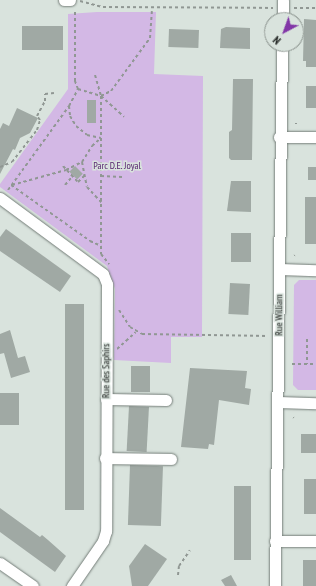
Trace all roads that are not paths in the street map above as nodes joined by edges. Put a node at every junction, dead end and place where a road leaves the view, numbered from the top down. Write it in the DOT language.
graph roads {
  1 [pos="64,0"];
  2 [pos="70,0"];
  3 [pos="283,0"];
  4 [pos="283,12"];
  5 [pos="282,52"];
  6 [pos="316,137"];
  7 [pos="279,138"];
  8 [pos="1,198"];
  9 [pos="279,269"];
  10 [pos="316,270"];
  11 [pos="106,399"];
  12 [pos="166,400"];
  13 [pos="278,402"];
  14 [pos="316,403"];
  15 [pos="105,458"];
  16 [pos="171,459"];
  17 [pos="275,541"];
  18 [pos="316,541"];
  19 [pos="0,563"];
  20 [pos="33,586"];
  21 [pos="72,586"];
  22 [pos="275,586"];
  1 -- 2 [label="street"];
  3 -- 4 [label="street"];
  5 -- 7 [label="street, Rue William"];
  6 -- 7 [label="street"];
  7 -- 9 [label="street, Rue William"];
  8 -- 11 [label="street, Rue des Saphirs"];
  9 -- 10 [label="street"];
  9 -- 13 [label="street, Rue William"];
  11 -- 12 [label="street"];
  11 -- 15 [label="street, Rue des Saphirs"];
  13 -- 14 [label="street"];
  13 -- 17 [label="street, Rue William"];
  15 -- 16 [label="street"];
  15 -- 21 [label="street, Rue des Saphirs"];
  17 -- 18 [label="street"];
  17 -- 22 [label="street, Rue William"];
  19 -- 20 [label="street"];
}
